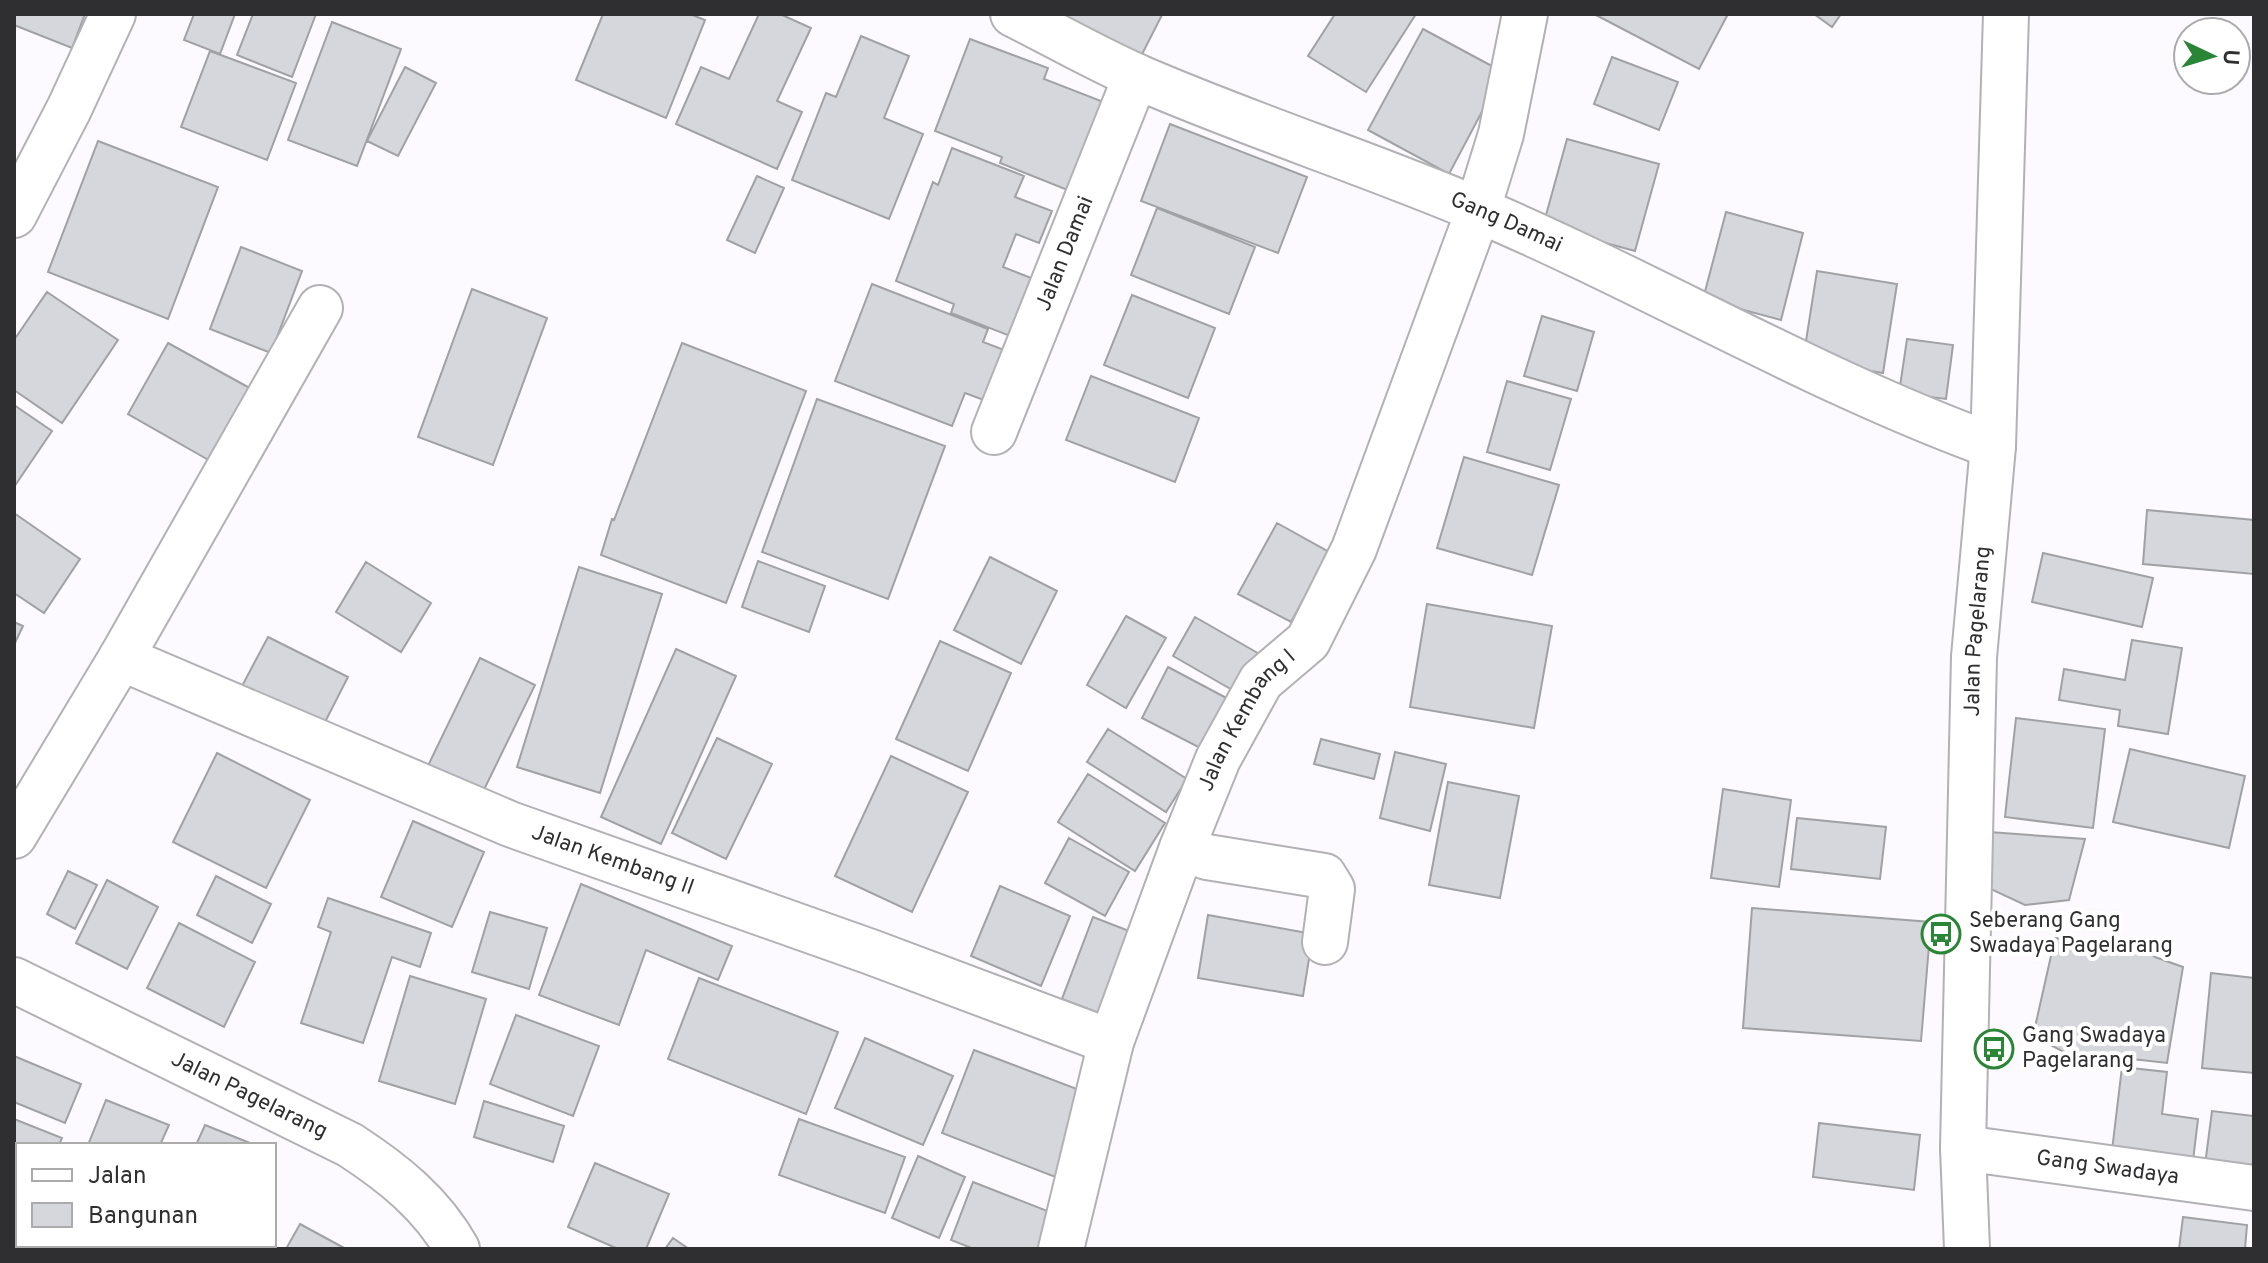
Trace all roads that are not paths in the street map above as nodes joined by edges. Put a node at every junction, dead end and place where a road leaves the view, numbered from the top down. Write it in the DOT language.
graph roads {
  1 [pos="113,14"];
  2 [pos="1013,14"];
  3 [pos="1525,14"];
  4 [pos="2005,15"];
  5 [pos="1136,76"];
  6 [pos="1477,210"];
  7 [pos="14,215"];
  8 [pos="320,308"];
  9 [pos="994,432"];
  10 [pos="1993,446"];
  11 [pos="121,658"];
  12 [pos="14,836"];
  13 [pos="1182,848"];
  14 [pos="1325,942"];
  15 [pos="14,980"];
  16 [pos="1111,1042"];
  17 [pos="1963,1148"];
  18 [pos="2254,1188"];
  19 [pos="457,1249"];
  20 [pos="1061,1249"];
  21 [pos="1967,1249"];
  1 -- 7 [label="street"];
  2 -- 5 [label="street, Gang Damai"];
  3 -- 6 [label="street, Jalan Kembang I"];
  4 -- 10 [label="street, Jalan Pagelarang"];
  5 -- 6 [label="street, Gang Damai"];
  5 -- 9 [label="street, Jalan Damai"];
  6 -- 10 [label="street, Gang Damai"];
  6 -- 13 [label="street, Jalan Kembang I"];
  8 -- 11 [label="street"];
  10 -- 17 [label="street, Jalan Pagelarang"];
  11 -- 12 [label="street"];
  11 -- 16 [label="street, Jalan Kembang II"];
  13 -- 14 [label="street"];
  13 -- 16 [label="street, Jalan Kembang I"];
  15 -- 19 [label="street, Jalan Pagelarang"];
  16 -- 20 [label="street, Jalan Kembang I"];
  17 -- 18 [label="street, Gang Swadaya"];
  17 -- 21 [label="street, Jalan Pagelarang"];
}
